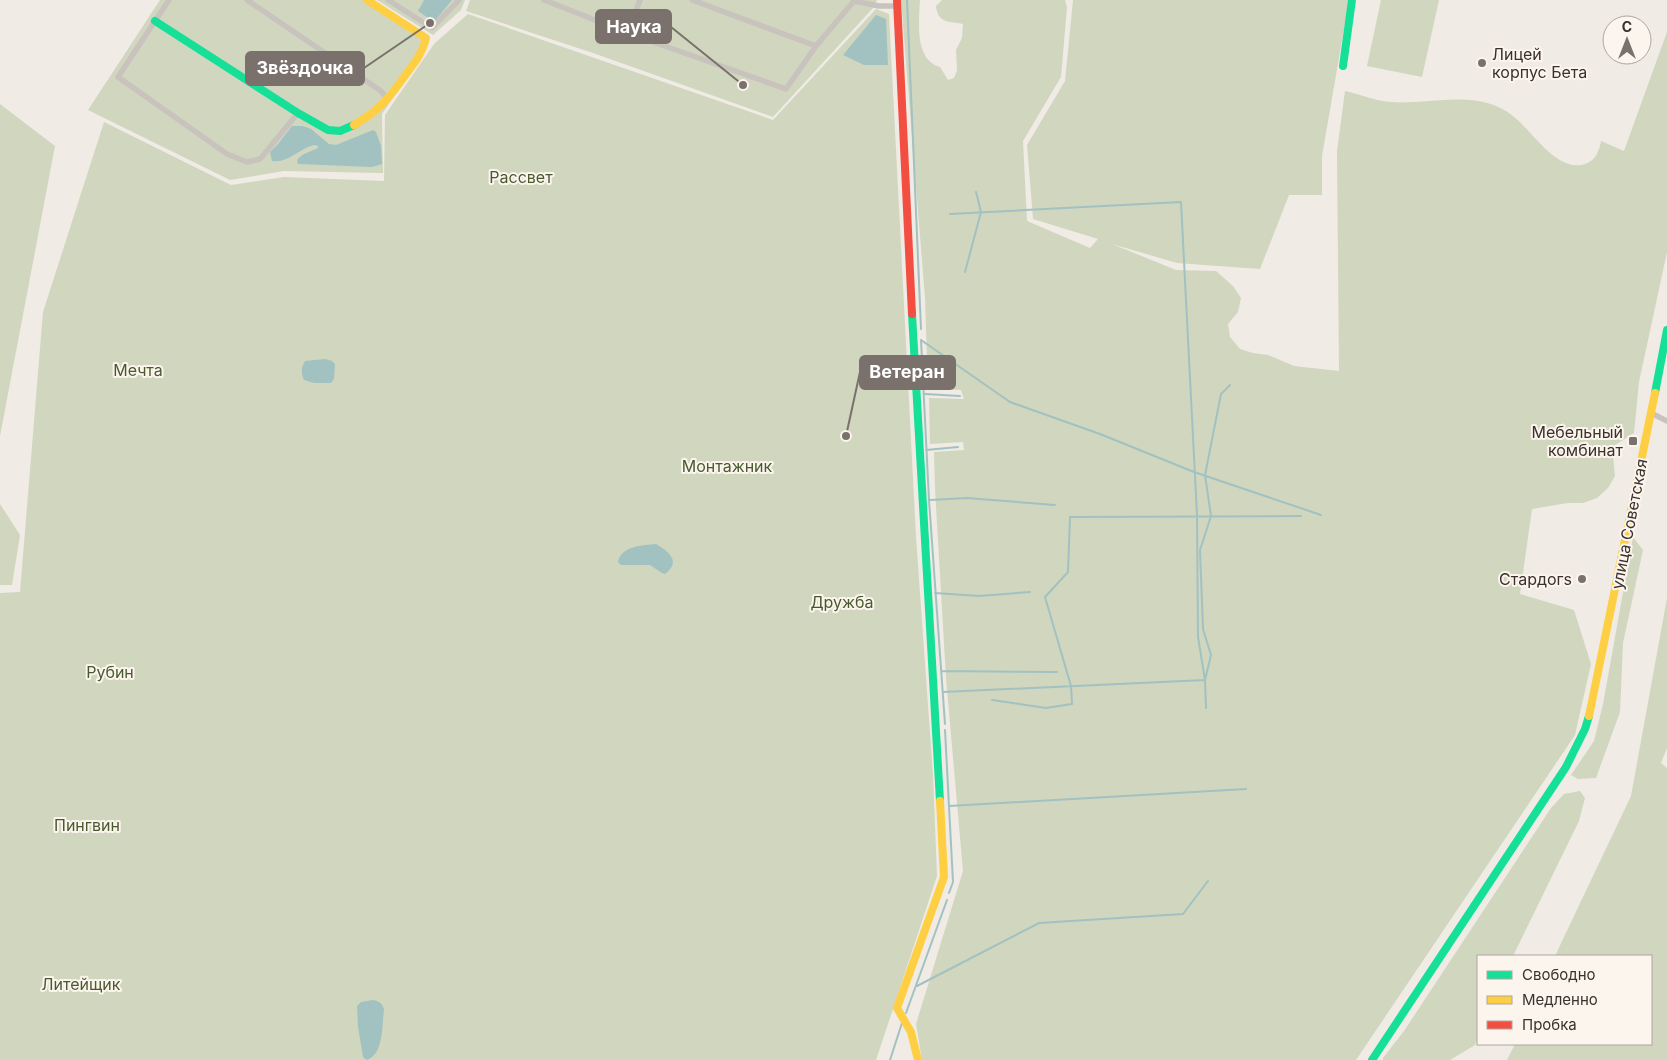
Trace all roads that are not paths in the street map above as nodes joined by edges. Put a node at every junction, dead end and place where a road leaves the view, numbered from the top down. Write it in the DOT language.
graph roads {
  1 [pos="169,0"];
  2 [pos="247,0"];
  3 [pos="367,0"];
  4 [pos="388,0"];
  5 [pos="459,0"];
  6 [pos="544,0"];
  7 [pos="640,0"];
  8 [pos="692,0"];
  9 [pos="853,0"];
  10 [pos="1352,0"];
  11 [pos="897,3"];
  12 [pos="155,21"];
  13 [pos="628,33"];
  14 [pos="816,46"];
  15 [pos="1343,66"];
  16 [pos="388,100"];
  17 [pos="298,113"];
  18 [pos="1667,330"];
  19 [pos="1650,413"];
  20 [pos="1667,420"];
  21 [pos="918,1060"];
  22 [pos="1372,1060"];
  1 -- 12 [label="street"];
  2 -- 16 [label="street"];
  3 -- 16 [label="street"];
  4 -- 5 [label="street"];
  6 -- 13 [label="street"];
  7 -- 13 [label="street"];
  8 -- 14 [label="street"];
  9 -- 11 [label="street"];
  9 -- 14 [label="street"];
  10 -- 15 [label="street"];
  11 -- 21 [label="street"];
  12 -- 17 [label="street"];
  12 -- 17 [label="street"];
  13 -- 14 [label="street"];
  16 -- 17 [label="street"];
  18 -- 19 [label="street, улица Советская"];
  19 -- 20 [label="street"];
  19 -- 22 [label="street, улица Советская"];
}
